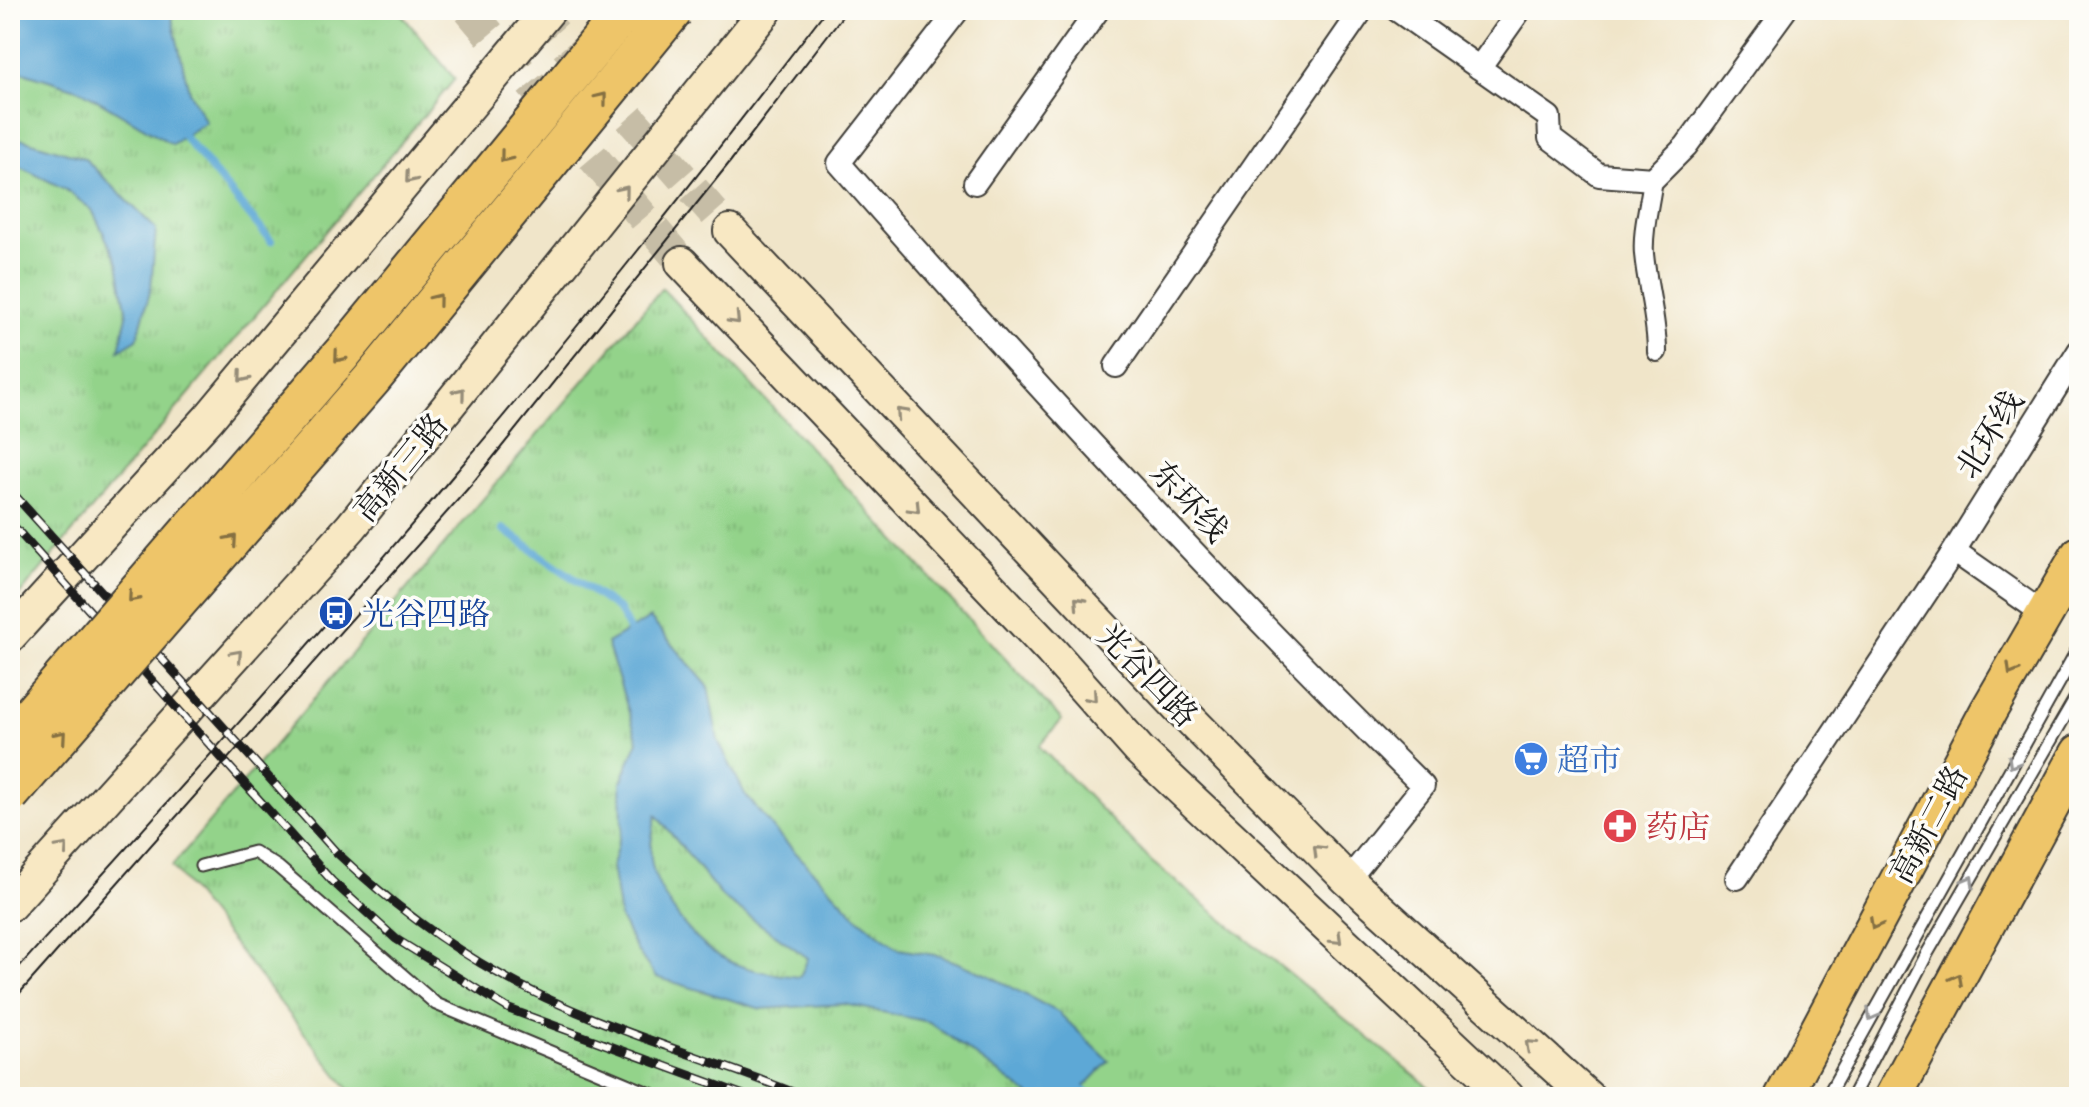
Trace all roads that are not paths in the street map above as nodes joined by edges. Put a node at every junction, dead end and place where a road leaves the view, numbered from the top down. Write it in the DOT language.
graph roads {
  1 [pos="549,10"];
  2 [pos="625,10"];
  3 [pos="674,10"];
  4 [pos="766,10"];
  5 [pos="958,10"];
  6 [pos="1098,10"];
  7 [pos="1362,10"];
  8 [pos="1397,10"];
  9 [pos="1520,10"];
  10 [pos="1785,10"];
  11 [pos="1479,68"];
  12 [pos="1653,179"];
  13 [pos="975,183"];
  14 [pos="730,231"];
  15 [pos="682,263"];
  16 [pos="2079,351"];
  17 [pos="1657,352"];
  18 [pos="1116,366"];
  19 [pos="1954,551"];
  20 [pos="2079,555"];
  21 [pos="2044,614"];
  22 [pos="10,636"];
  23 [pos="2079,647"];
  24 [pos="2079,692"];
  25 [pos="10,739"];
  26 [pos="2079,753"];
  27 [pos="10,794"];
  28 [pos="201,866"];
  29 [pos="1737,878"];
  30 [pos="1348,880"];
  31 [pos="10,905"];
  32 [pos="658,1097"];
  33 [pos="1508,1097"];
  34 [pos="1588,1097"];
  35 [pos="1783,1097"];
  36 [pos="1827,1097"];
  37 [pos="1852,1097"];
  38 [pos="1893,1097"];
  1 -- 22 [label="main road, one-way"];
  2 -- 25 [label="highway, one-way, bridge"];
  27 -- 3 [label="highway, one-way, bridge"];
  31 -- 4 [label="main road, 高新三路, one-way"];
  5 -- 30 [label="street, 东环线"];
  6 -- 13 [label="street"];
  7 -- 18 [label="street"];
  8 -- 11 [label="street"];
  9 -- 11 [label="street"];
  10 -- 12 [label="street"];
  11 -- 12 [label="street"];
  12 -- 17 [label="street"];
  30 -- 14 [label="main road, 光谷四路, one-way"];
  15 -- 33 [label="main road, 光谷四路, one-way"];
  16 -- 19 [label="street, 北环线"];
  19 -- 21 [label="street"];
  19 -- 29 [label="street, 北环线"];
  20 -- 21 [label="main road, 高新二路"];
  21 -- 35 [label="main road, 高新二路, one-way"];
  23 -- 36 [label="lane, one-way"];
  37 -- 24 [label="lane, one-way"];
  38 -- 26 [label="main road, one-way"];
  28 -- 32 [label="lane"];
  34 -- 30 [label="main road, 光谷四路, one-way"];
}
